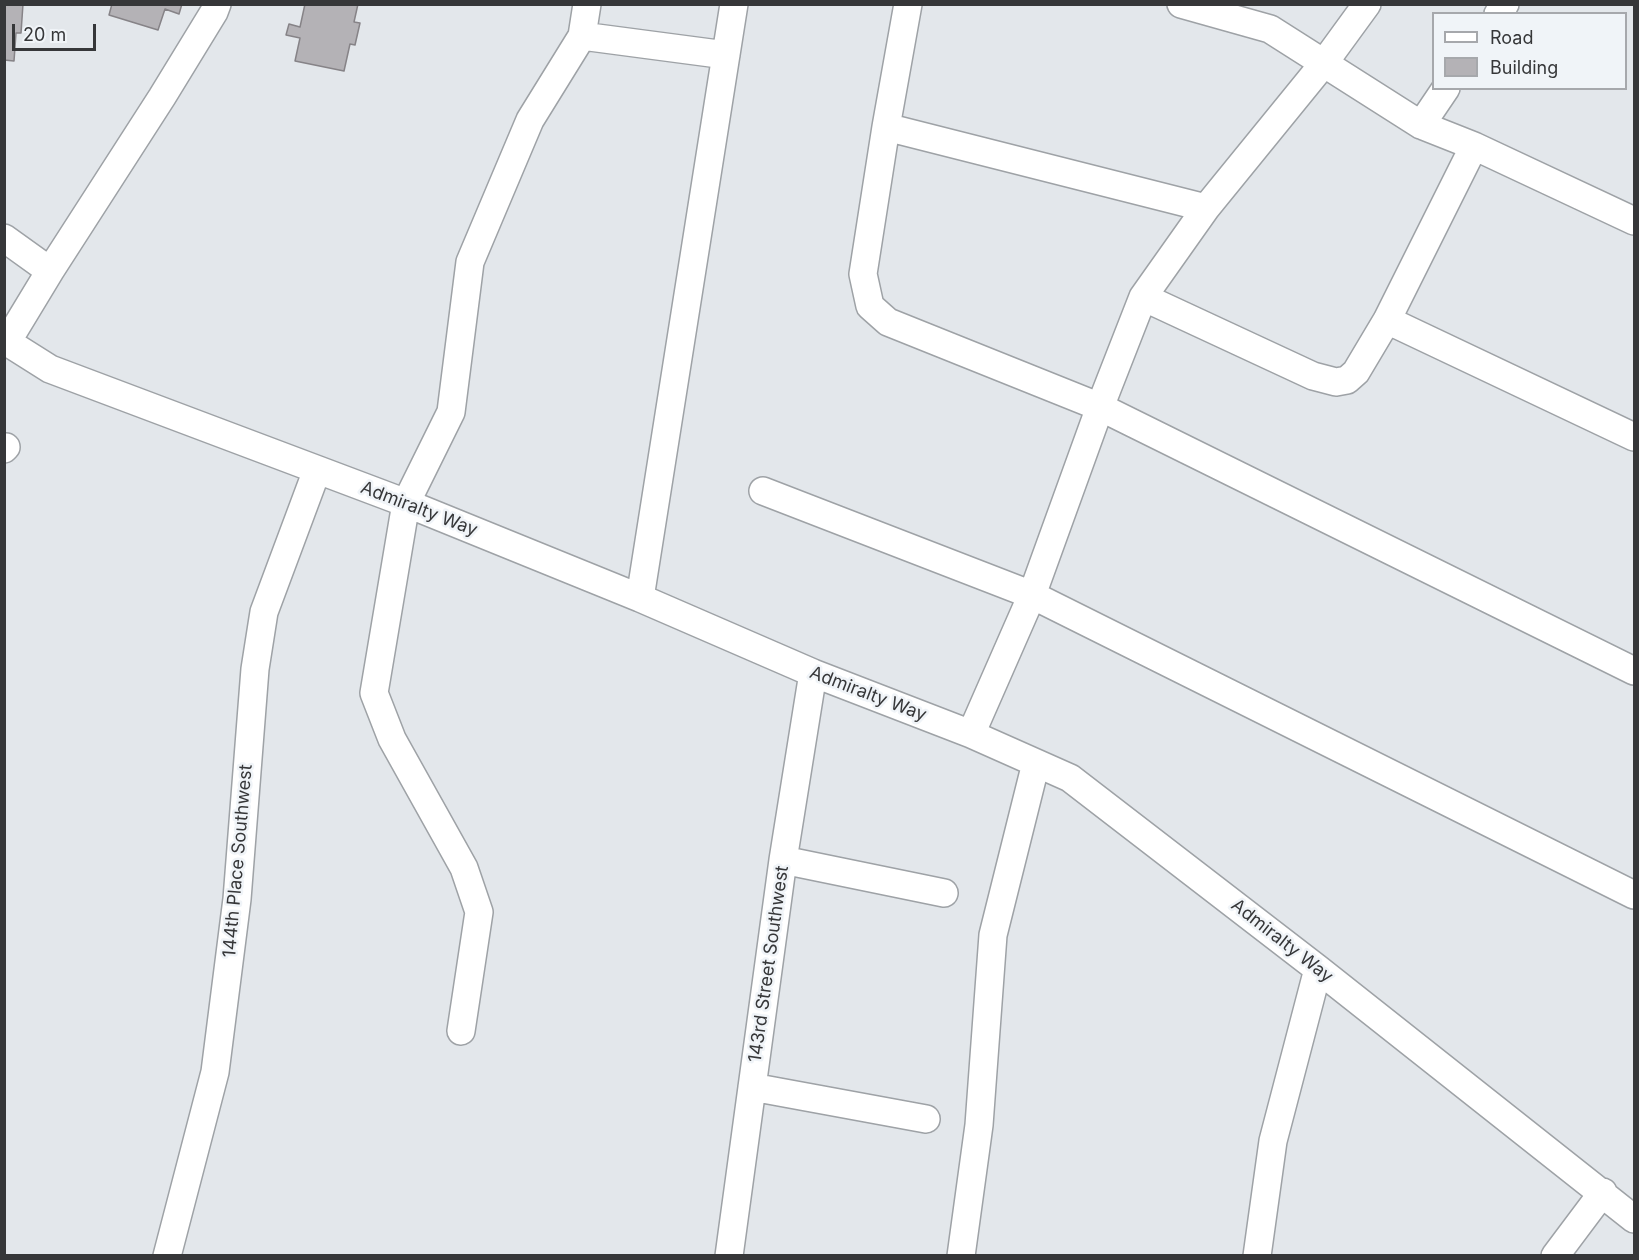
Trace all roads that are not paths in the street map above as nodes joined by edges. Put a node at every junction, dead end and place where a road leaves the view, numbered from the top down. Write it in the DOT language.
graph roads {
  1 [pos="217,4"];
  2 [pos="587,4"];
  3 [pos="734,4"];
  4 [pos="908,4"];
  5 [pos="1181,4"];
  6 [pos="1367,4"];
  7 [pos="582,36"];
  8 [pos="726,55"];
  9 [pos="1324,63"];
  10 [pos="1445,90"];
  11 [pos="1421,124"];
  12 [pos="886,127"];
  13 [pos="1474,146"];
  14 [pos="1206,208"];
  15 [pos="1635,221"];
  16 [pos="4,238"];
  17 [pos="50,271"];
  18 [pos="1143,297"];
  19 [pos="1387,320"];
  20 [pos="6,341"];
  21 [pos="1100,407"];
  22 [pos="1635,437"];
  23 [pos="317,470"];
  24 [pos="763,491"];
  25 [pos="406,503"];
  26 [pos="1032,595"];
  27 [pos="640,598"];
  28 [pos="1635,671"];
  29 [pos="813,673"];
  30 [pos="971,734"];
  31 [pos="1036,763"];
  32 [pos="783,860"];
  33 [pos="944,893"];
  34 [pos="1635,895"];
  35 [pos="1318,969"];
  36 [pos="461,1031"];
  37 [pos="752,1087"];
  38 [pos="926,1119"];
  39 [pos="1603,1192"];
  40 [pos="1635,1219"];
  41 [pos="166,1256"];
  42 [pos="729,1256"];
  43 [pos="961,1256"];
  44 [pos="1257,1256"];
  45 [pos="1555,1256"];
  1 -- 17 [label="street"];
  2 -- 7 [label="street"];
  3 -- 8 [label="street"];
  4 -- 12 [label="street"];
  5 -- 9 [label="street"];
  6 -- 9 [label="street"];
  7 -- 8 [label="street"];
  7 -- 25 [label="street"];
  8 -- 27 [label="street"];
  9 -- 11 [label="street"];
  9 -- 14 [label="street"];
  10 -- 11 [label="street"];
  11 -- 13 [label="street"];
  12 -- 14 [label="street"];
  12 -- 21 [label="street"];
  13 -- 15 [label="street"];
  13 -- 19 [label="street"];
  14 -- 18 [label="street"];
  16 -- 17 [label="street"];
  17 -- 20 [label="street"];
  18 -- 19 [label="street"];
  18 -- 21 [label="street"];
  19 -- 22 [label="street"];
  20 -- 23 [label="street, Admiralty Way"];
  21 -- 26 [label="street"];
  21 -- 28 [label="street"];
  23 -- 25 [label="street, Admiralty Way"];
  23 -- 41 [label="street, 144th Place Southwest"];
  24 -- 26 [label="street"];
  25 -- 27 [label="street, Admiralty Way"];
  25 -- 36 [label="street"];
  26 -- 30 [label="street"];
  26 -- 34 [label="street"];
  27 -- 29 [label="street, Admiralty Way"];
  29 -- 30 [label="street, Admiralty Way"];
  29 -- 32 [label="street, 143rd Street Southwest"];
  30 -- 31 [label="street, Admiralty Way"];
  31 -- 35 [label="street, Admiralty Way"];
  31 -- 43 [label="street"];
  32 -- 33 [label="street"];
  32 -- 37 [label="street, 143rd Street Southwest"];
  35 -- 39 [label="street, Admiralty Way"];
  35 -- 44 [label="street"];
  37 -- 38 [label="street"];
  37 -- 42 [label="street, 143rd Street Southwest"];
  39 -- 40 [label="street, Admiralty Way"];
  39 -- 45 [label="street"];
}
